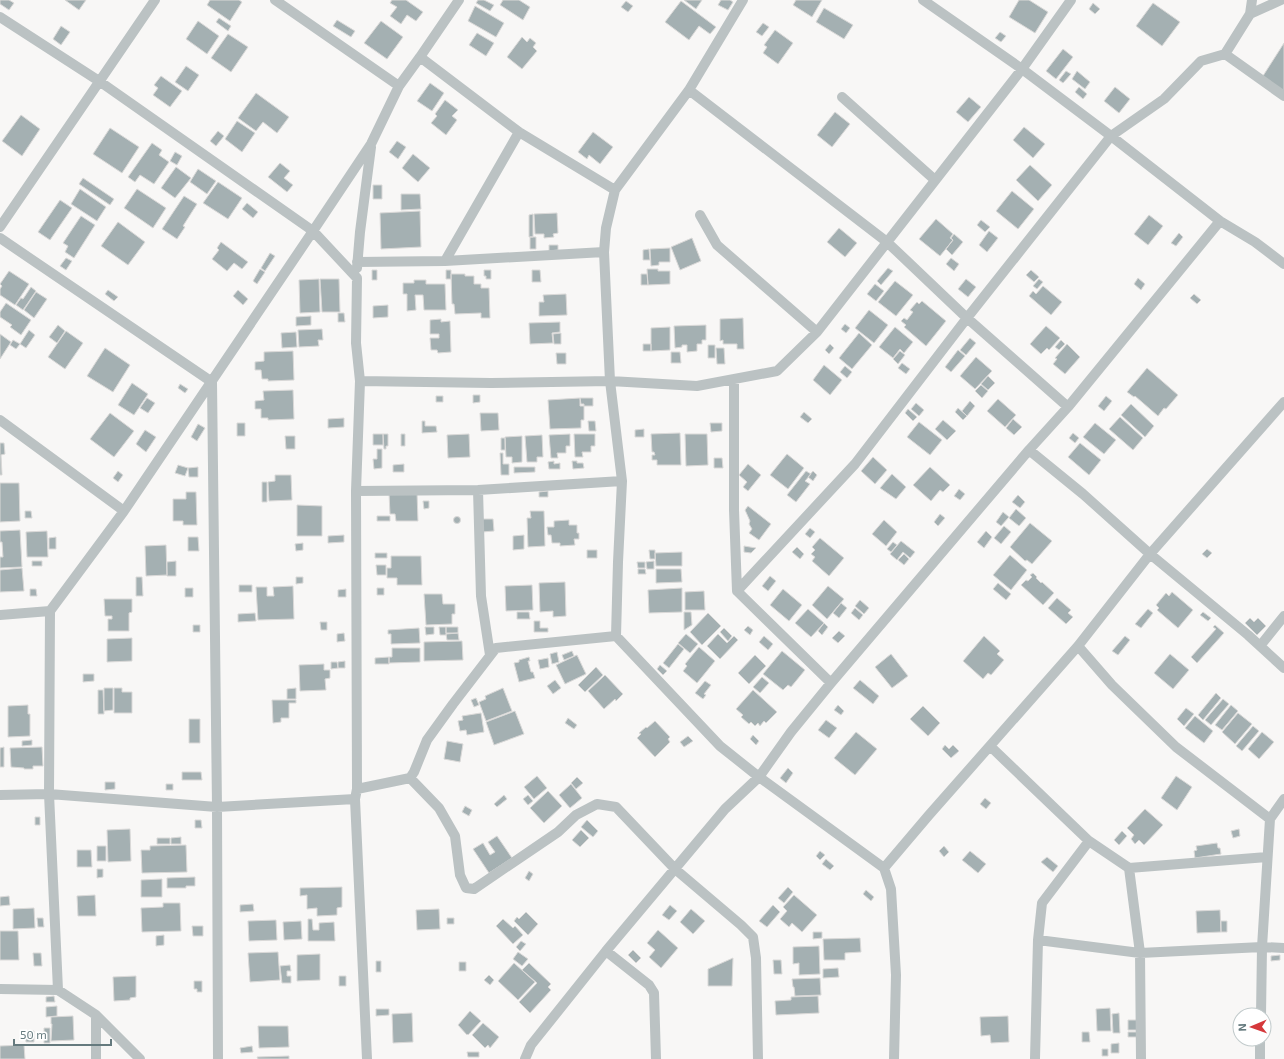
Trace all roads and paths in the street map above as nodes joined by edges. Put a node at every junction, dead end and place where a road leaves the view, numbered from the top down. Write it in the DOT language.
graph roads {
  1 [pos="155,0"];
  2 [pos="275,0"];
  3 [pos="459,0"];
  4 [pos="743,0"];
  5 [pos="1071,0"];
  6 [pos="1252,0"];
  7 [pos="1281,0"];
  8 [pos="930,2"];
  9 [pos="1250,14"];
  10 [pos="0,17"];
  11 [pos="1225,54"];
  12 [pos="420,57"];
  13 [pos="1022,69"];
  14 [pos="99,81"];
  15 [pos="399,86"];
  16 [pos="689,90"];
  17 [pos="1284,96"];
  18 [pos="842,97"];
  19 [pos="519,132"];
  20 [pos="1111,136"];
  21 [pos="371,144"];
  22 [pos="935,180"];
  23 [pos="615,190"];
  24 [pos="700,215"];
  25 [pos="1220,221"];
  26 [pos="0,227"];
  27 [pos="313,232"];
  28 [pos="0,238"];
  29 [pos="887,242"];
  30 [pos="604,252"];
  31 [pos="445,261"];
  32 [pos="357,262"];
  33 [pos="1284,264"];
  34 [pos="357,278"];
  35 [pos="967,318"];
  36 [pos="817,332"];
  37 [pos="734,379"];
  38 [pos="610,380"];
  39 [pos="212,382"];
  40 [pos="360,382"];
  41 [pos="1284,402"];
  42 [pos="1068,407"];
  43 [pos="0,420"];
  44 [pos="1029,450"];
  45 [pos="622,481"];
  46 [pos="478,490"];
  47 [pos="356,491"];
  48 [pos="124,511"];
  49 [pos="1150,554"];
  50 [pos="737,591"];
  51 [pos="50,611"];
  52 [pos="0,615"];
  53 [pos="1284,616"];
  54 [pos="616,636"];
  55 [pos="1078,646"];
  56 [pos="1260,646"];
  57 [pos="490,655"];
  58 [pos="1284,668"];
  59 [pos="831,683"];
  60 [pos="990,746"];
  61 [pos="759,777"];
  62 [pos="410,778"];
  63 [pos="50,794"];
  64 [pos="356,794"];
  65 [pos="0,795"];
  66 [pos="1284,799"];
  67 [pos="217,807"];
  68 [pos="1270,818"];
  69 [pos="1089,841"];
  70 [pos="1267,857"];
  71 [pos="884,868"];
  72 [pos="1130,868"];
  73 [pos="675,869"];
  74 [pos="1038,940"];
  75 [pos="1262,947"];
  76 [pos="1284,948"];
  77 [pos="606,951"];
  78 [pos="1140,953"];
  79 [pos="0,989"];
  80 [pos="58,990"];
  81 [pos="1261,1007"];
  82 [pos="96,1015"];
  83 [pos="1260,1047"];
  84 [pos="96,1059"];
  85 [pos="140,1059"];
  86 [pos="218,1059"];
  87 [pos="366,1059"];
  88 [pos="525,1059"];
  89 [pos="656,1059"];
  90 [pos="758,1059"];
  91 [pos="894,1059"];
  92 [pos="1035,1059"];
  93 [pos="1141,1059"];
  94 [pos="1260,1059"];
  1 -- 14 [label="street"];
  2 -- 15 [label="street"];
  3 -- 12 [label="street"];
  4 -- 16 [label="street"];
  5 -- 13 [label="street"];
  6 -- 9 [label="street"];
  7 -- 9 [label="street"];
  8 -- 13 [label="street"];
  9 -- 11 [label="street"];
  10 -- 14 [label="street"];
  11 -- 17 [label="street"];
  11 -- 20 [label="street"];
  12 -- 15 [label="street"];
  12 -- 19 [label="street"];
  13 -- 20 [label="street"];
  13 -- 22 [label="street"];
  14 -- 26 [label="street"];
  14 -- 27 [label="street"];
  15 -- 21 [label="street"];
  16 -- 23 [label="street"];
  16 -- 29 [label="street"];
  18 -- 22 [label="street"];
  19 -- 23 [label="street"];
  19 -- 31 [label="street"];
  20 -- 25 [label="street"];
  20 -- 35 [label="street"];
  21 -- 27 [label="street"];
  21 -- 32 [label="street"];
  22 -- 29 [label="street"];
  23 -- 30 [label="street"];
  24 -- 36 [label="street"];
  25 -- 33 [label="street"];
  25 -- 42 [label="street"];
  27 -- 34 [label="street"];
  27 -- 39 [label="street"];
  28 -- 39 [label="street"];
  29 -- 35 [label="street"];
  29 -- 36 [label="street"];
  30 -- 31 [label="street"];
  30 -- 38 [label="street"];
  31 -- 32 [label="street"];
  32 -- 34 [label="street"];
  34 -- 40 [label="street"];
  35 -- 42 [label="street"];
  35 -- 50 [label="street"];
  36 -- 37 [label="street"];
  37 -- 38 [label="street"];
  37 -- 50 [label="street"];
  38 -- 40 [label="street"];
  38 -- 45 [label="street"];
  39 -- 48 [label="street"];
  39 -- 67 [label="street"];
  40 -- 47 [label="street"];
  41 -- 49 [label="street"];
  42 -- 44 [label="street"];
  43 -- 48 [label="street"];
  44 -- 49 [label="street"];
  44 -- 59 [label="street"];
  45 -- 46 [label="street"];
  45 -- 54 [label="street"];
  46 -- 47 [label="street"];
  46 -- 57 [label="street"];
  47 -- 64 [label="street"];
  48 -- 51 [label="street"];
  49 -- 55 [label="street"];
  49 -- 56 [label="street"];
  50 -- 59 [label="street"];
  51 -- 52 [label="street"];
  51 -- 63 [label="street"];
  53 -- 56 [label="street"];
  54 -- 57 [label="street"];
  54 -- 61 [label="street"];
  55 -- 60 [label="street"];
  55 -- 68 [label="street"];
  56 -- 58 [label="street"];
  57 -- 62 [label="street"];
  59 -- 61 [label="street"];
  60 -- 69 [label="street"];
  60 -- 71 [label="street"];
  61 -- 71 [label="street"];
  61 -- 73 [label="street"];
  62 -- 64 [label="street"];
  62 -- 73 [label="street"];
  63 -- 65 [label="street"];
  63 -- 67 [label="street"];
  63 -- 80 [label="street"];
  64 -- 67 [label="street"];
  64 -- 87 [label="street"];
  66 -- 68 [label="street"];
  67 -- 86 [label="street"];
  68 -- 70 [label="street"];
  69 -- 72 [label="street"];
  69 -- 74 [label="street"];
  70 -- 72 [label="street"];
  70 -- 75 [label="street"];
  71 -- 91 [label="street"];
  72 -- 78 [label="street"];
  73 -- 77 [label="street"];
  73 -- 90 [label="street"];
  74 -- 78 [label="street"];
  74 -- 92 [label="street"];
  75 -- 76 [label="street"];
  75 -- 78 [label="street"];
  75 -- 81 [label="street"];
  77 -- 88 [label="street"];
  77 -- 89 [label="street"];
  78 -- 93 [label="street"];
  79 -- 80 [label="street"];
  80 -- 82 [label="street"];
  82 -- 84 [label="street"];
  82 -- 85 [label="street"];
  83 -- 94 [label="street"];
}
